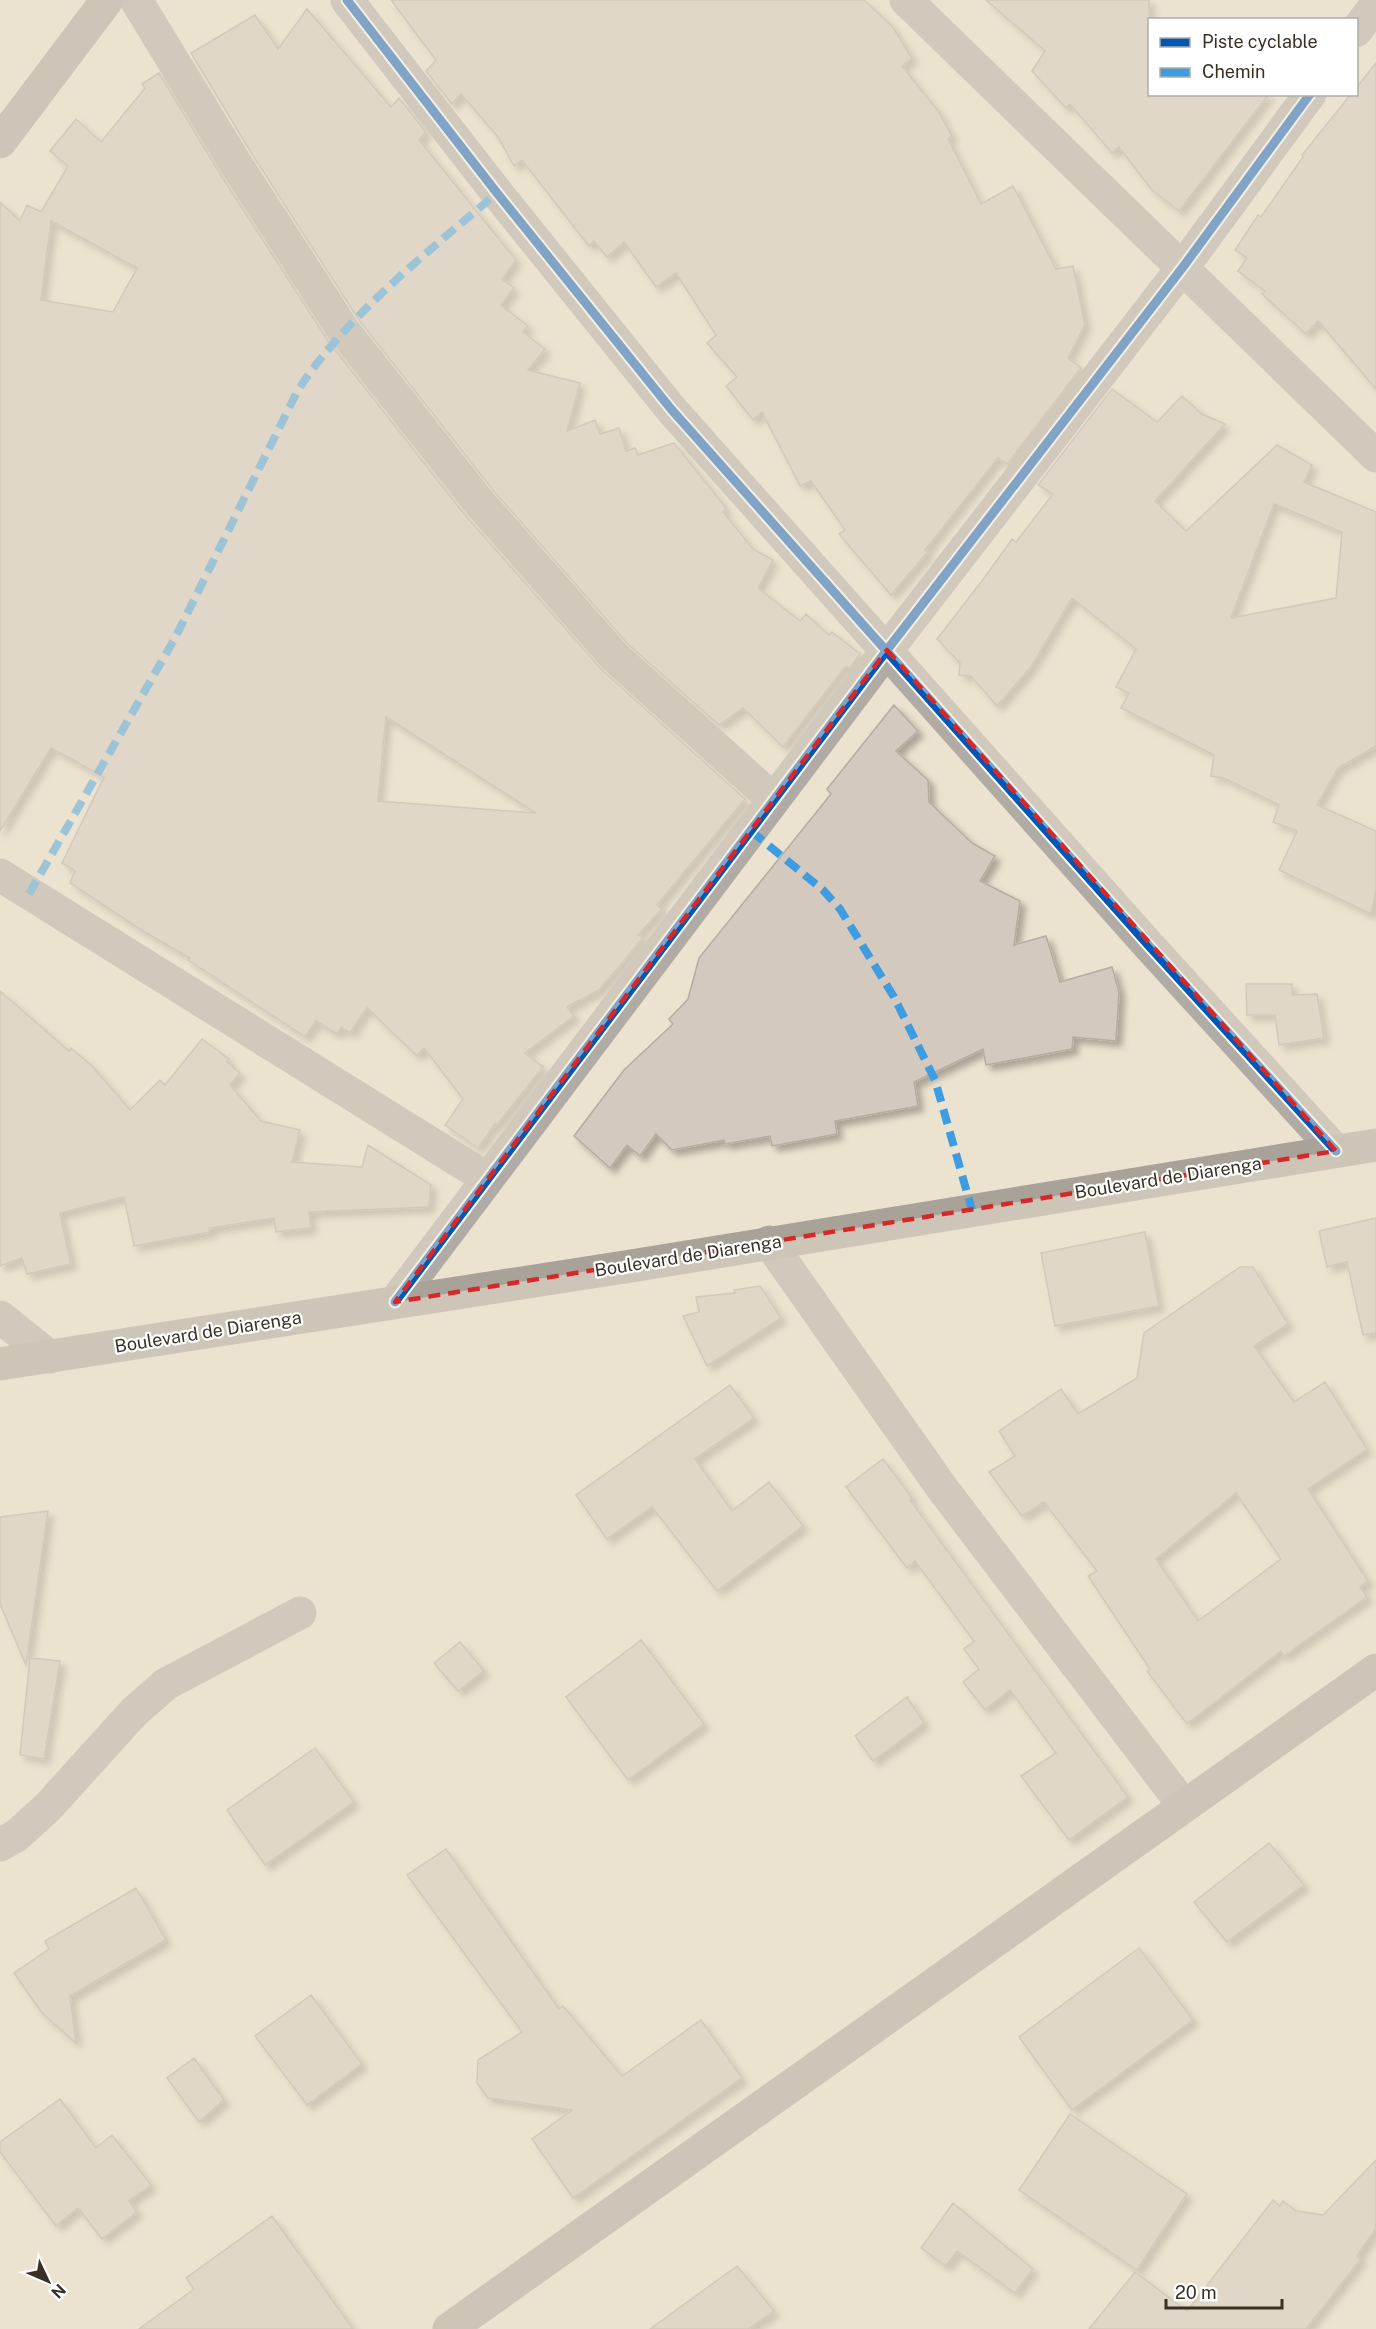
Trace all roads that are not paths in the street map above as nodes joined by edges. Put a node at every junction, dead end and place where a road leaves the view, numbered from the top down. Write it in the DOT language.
graph roads {
  1 [pos="107,0"];
  2 [pos="136,0"];
  3 [pos="346,0"];
  4 [pos="906,0"];
  5 [pos="1376,5"];
  6 [pos="1358,28"];
  7 [pos="1309,96"];
  8 [pos="0,142"];
  9 [pos="1183,267"];
  10 [pos="1376,456"];
  11 [pos="887,650"];
  12 [pos="774,800"];
  13 [pos="0,875"];
  14 [pos="1376,1145"];
  15 [pos="1336,1151"];
  16 [pos="488,1179"];
  17 [pos="769,1242"];
  18 [pos="395,1302"];
  19 [pos="0,1317"];
  20 [pos="50,1357"];
  21 [pos="0,1364"];
  22 [pos="300,1613"];
  23 [pos="1376,1670"];
  24 [pos="1184,1806"];
  25 [pos="0,1845"];
  26 [pos="449,2329"];
  1 -- 8 [label="main road"];
  2 -- 12 [label="street"];
  3 -- 11 [label="street"];
  4 -- 9 [label="street"];
  5 -- 6 [label="street"];
  7 -- 9 [label="street"];
  9 -- 10 [label="street"];
  9 -- 11 [label="street"];
  11 -- 12 [label="street"];
  11 -- 15 [label="street"];
  12 -- 16 [label="street"];
  13 -- 16 [label="street"];
  14 -- 15 [label="main road, Boulevard de Diarenga"];
  15 -- 17 [label="main road, Boulevard de Diarenga"];
  16 -- 18 [label="street"];
  17 -- 18 [label="main road, Boulevard de Diarenga"];
  17 -- 24 [label="street"];
  18 -- 20 [label="main road, Boulevard de Diarenga"];
  19 -- 20 [label="street"];
  20 -- 21 [label="main road, Boulevard de Diarenga"];
  22 -- 25 [label="street"];
  23 -- 24 [label="main road"];
  24 -- 26 [label="main road"];
}
